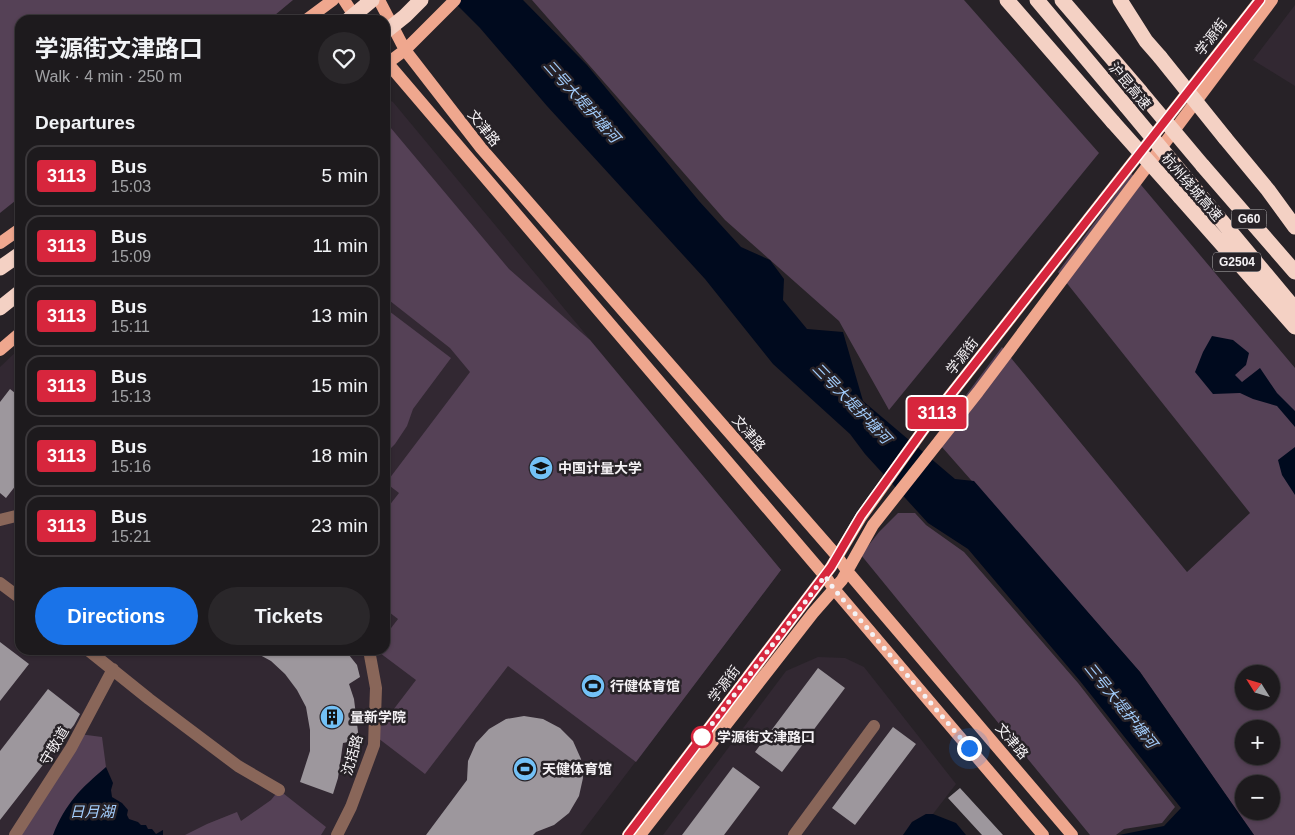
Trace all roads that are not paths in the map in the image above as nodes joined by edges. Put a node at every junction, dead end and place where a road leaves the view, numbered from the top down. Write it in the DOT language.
graph roads {
  1 [pos="333,0"];
  2 [pos="344,0"];
  3 [pos="372,0"];
  4 [pos="378,0"];
  5 [pos="421,0"];
  6 [pos="1007,0"];
  7 [pos="1036,0"];
  8 [pos="1062,0"];
  9 [pos="1110,0"];
  10 [pos="1120,0"];
  11 [pos="1260,0"];
  12 [pos="1272,0"];
  13 [pos="453,2"];
  14 [pos="313,15"];
  15 [pos="354,15"];
  16 [pos="354,15"];
  17 [pos="386,15"];
  18 [pos="390,22"];
  19 [pos="390,28"];
  20 [pos="1146,41"];
  21 [pos="405,50"];
  22 [pos="390,60"];
  23 [pos="390,68"];
  24 [pos="1295,227"];
  25 [pos="15,233"];
  26 [pos="0,244"];
  27 [pos="15,258"];
  28 [pos="0,268"];
  29 [pos="1295,272"];
  30 [pos="1295,309"];
  31 [pos="1295,327"];
  32 [pos="15,337"];
  33 [pos="0,350"];
  34 [pos="15,516"];
  35 [pos="0,520"];
  36 [pos="838,556"];
  37 [pos="847,571"];
  38 [pos="825,576"];
  39 [pos="0,583"];
  40 [pos="834,589"];
  41 [pos="15,594"];
  42 [pos="95,655"];
  43 [pos="370,655"];
  44 [pos="113,669"];
  45 [pos="874,726"];
  46 [pos="279,790"];
  47 [pos="16,835"];
  48 [pos="337,835"];
  49 [pos="628,835"];
  50 [pos="640,835"];
  51 [pos="794,835"];
  52 [pos="1043,835"];
  53 [pos="1072,835"];
  1 -- 14 [label="main road"];
  2 -- 15 [label="main road"];
  3 -- 16 [label="highway, bridge"];
  4 -- 17 [label="main road, 文津路"];
  5 -- 19 [label="highway, bridge"];
  6 -- 31 [label="highway, 杭州绕城高速 / G2504, bridge"];
  7 -- 30 [label="highway, 沪昆高速 / G60, bridge"];
  8 -- 29 [label="highway, 沪昆高速 / G60, bridge"];
  9 -- 20 [label="highway"];
  10 -- 20 [label="highway"];
  11 -- 36 [label="main road, 学源街"];
  12 -- 37 [label="main road, 学源街"];
  13 -- 21 [label="main road"];
  18 -- 21 [label="main road, 文津路"];
  20 -- 24 [label="highway, bridge"];
  21 -- 22 [label="main road"];
  21 -- 36 [label="main road, 文津路"];
  23 -- 38 [label="main road"];
  25 -- 26 [label="main road"];
  27 -- 28 [label="highway"];
  32 -- 33 [label="main road"];
  34 -- 35 [label="street"];
  36 -- 37 [label="main road, 文津路"];
  36 -- 38 [label="main road, 学源街"];
  37 -- 40 [label="main road, 学源街"];
  37 -- 53 [label="main road, 文津路"];
  38 -- 40 [label="main road"];
  38 -- 49 [label="main road, 学源街"];
  39 -- 41 [label="street"];
  40 -- 50 [label="main road, 学源街"];
  40 -- 52 [label="main road"];
  42 -- 44 [label="street"];
  43 -- 48 [label="street, 沈括路"];
  44 -- 46 [label="street"];
  44 -- 47 [label="street, 守敬道"];
  45 -- 51 [label="street"];
}
